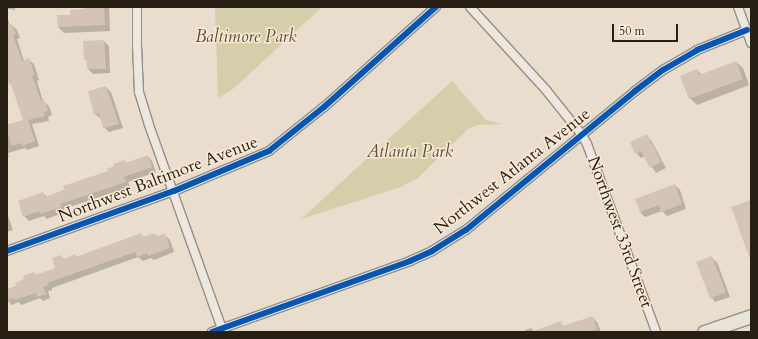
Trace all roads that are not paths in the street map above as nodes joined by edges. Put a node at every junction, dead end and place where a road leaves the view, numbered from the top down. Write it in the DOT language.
graph roads {
  1 [pos="137,7"];
  2 [pos="436,7"];
  3 [pos="470,7"];
  4 [pos="738,7"];
  5 [pos="747,30"];
  6 [pos="751,43"];
  7 [pos="582,135"];
  8 [pos="174,191"];
  9 [pos="7,252"];
  10 [pos="751,316"];
  11 [pos="223,330"];
  12 [pos="212,332"];
  13 [pos="656,332"];
  14 [pos="704,332"];
  1 -- 8 [label="street"];
  2 -- 8 [label="street, Northwest Baltimore Avenue"];
  3 -- 7 [label="street, Northwest 33rd Street"];
  4 -- 5 [label="street"];
  5 -- 6 [label="street"];
  5 -- 7 [label="street, Northwest Atlanta Avenue"];
  7 -- 11 [label="street, Northwest Atlanta Avenue"];
  7 -- 13 [label="street, Northwest 33rd Street"];
  8 -- 9 [label="street, Northwest Baltimore Avenue"];
  8 -- 11 [label="street"];
  10 -- 14 [label="main road"];
  11 -- 12 [label="street, Northwest Atlanta Avenue"];
}
